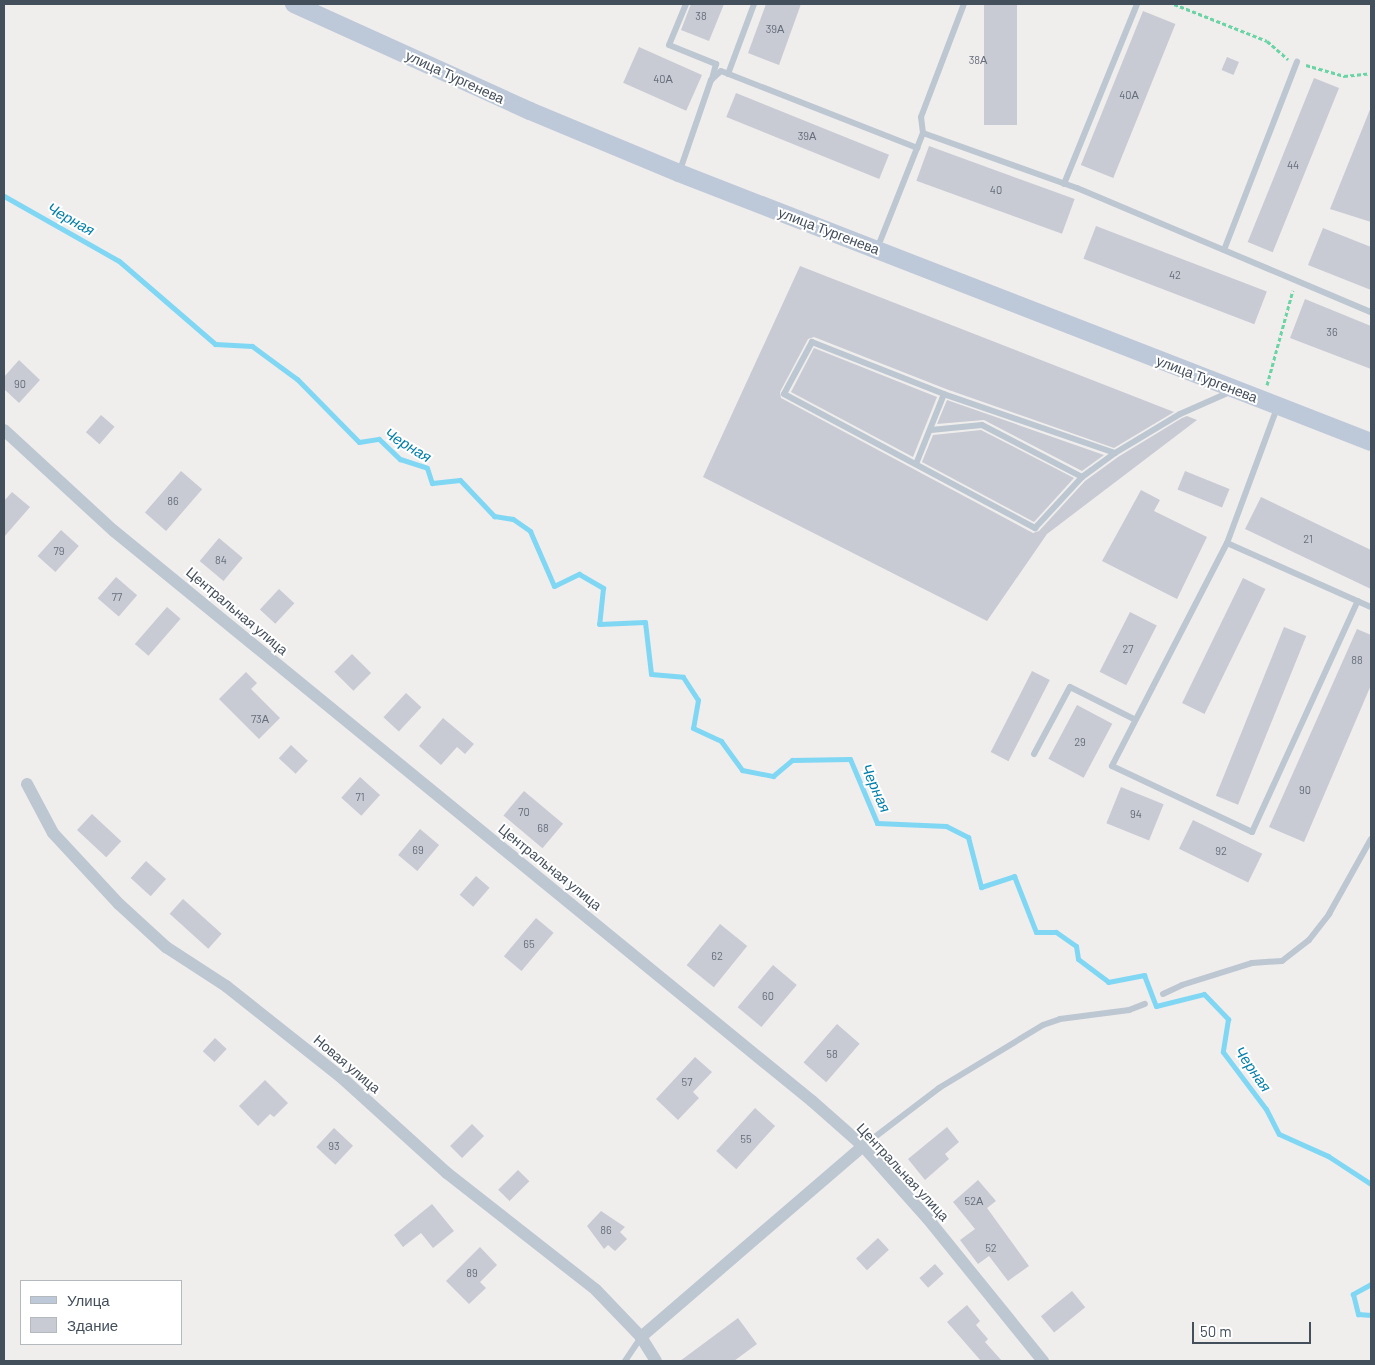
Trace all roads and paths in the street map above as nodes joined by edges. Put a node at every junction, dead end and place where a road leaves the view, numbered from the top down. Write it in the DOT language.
graph roads {
  1 [pos="294,4"];
  2 [pos="686,4"];
  3 [pos="754,4"];
  4 [pos="964,4"];
  5 [pos="1137,4"];
  6 [pos="1174,4"];
  7 [pos="1297,62"];
  8 [pos="1371,73"];
  9 [pos="728,74"];
  10 [pos="712,80"];
  11 [pos="922,133"];
  12 [pos="917,148"];
  13 [pos="679,172"];
  14 [pos="1064,184"];
  15 [pos="877,250"];
  16 [pos="1224,250"];
  17 [pos="1296,280"];
  18 [pos="1371,312"];
  19 [pos="1235,390"];
  20 [pos="944,394"];
  21 [pos="1270,403"];
  22 [pos="4,430"];
  23 [pos="931,430"];
  24 [pos="1371,442"];
  25 [pos="1115,453"];
  26 [pos="916,464"];
  27 [pos="1082,476"];
  28 [pos="1227,543"];
  29 [pos="1358,601"];
  30 [pos="1371,606"];
  31 [pos="1134,719"];
  32 [pos="1034,754"];
  33 [pos="27,784"];
  34 [pos="1371,838"];
  35 [pos="1164,994"];
  36 [pos="1146,1004"];
  37 [pos="862,1146"];
  38 [pos="641,1337"];
  39 [pos="625,1361"];
  40 [pos="656,1361"];
  41 [pos="1043,1361"];
  1 -- 13 [label="street, улица Тургенева"];
  2 -- 10 [label="lane"];
  3 -- 9 [label="lane"];
  4 -- 11 [label="lane"];
  5 -- 14 [label="lane"];
  6 -- 7 [label="path"];
  7 -- 8 [label="path"];
  7 -- 16 [label="lane"];
  9 -- 10 [label="lane"];
  9 -- 12 [label="lane"];
  10 -- 13 [label="lane"];
  11 -- 12 [label="lane"];
  11 -- 14 [label="lane"];
  12 -- 15 [label="lane"];
  13 -- 15 [label="street, улица Тургенева"];
  14 -- 16 [label="lane"];
  15 -- 19 [label="street, улица Тургенева"];
  16 -- 17 [label="lane"];
  17 -- 18 [label="lane"];
  17 -- 21 [label="path"];
  19 -- 21 [label="street, улица Тургенева"];
  19 -- 25 [label="lane"];
  20 -- 23 [label="lane"];
  20 -- 25 [label="lane"];
  20 -- 26 [label="lane"];
  21 -- 24 [label="street, улица Тургенева"];
  21 -- 28 [label="lane"];
  22 -- 37 [label="street, Центральная улица"];
  23 -- 26 [label="lane"];
  23 -- 27 [label="lane"];
  25 -- 27 [label="lane"];
  26 -- 27 [label="lane"];
  28 -- 29 [label="lane"];
  28 -- 31 [label="lane"];
  29 -- 30 [label="lane"];
  29 -- 31 [label="lane"];
  31 -- 32 [label="lane"];
  33 -- 38 [label="street, Новая улица"];
  34 -- 35 [label="lane"];
  36 -- 37 [label="lane"];
  37 -- 38 [label="street"];
  37 -- 41 [label="street, Центральная улица"];
  38 -- 39 [label="lane"];
  38 -- 40 [label="street, Новая улица"];
}
